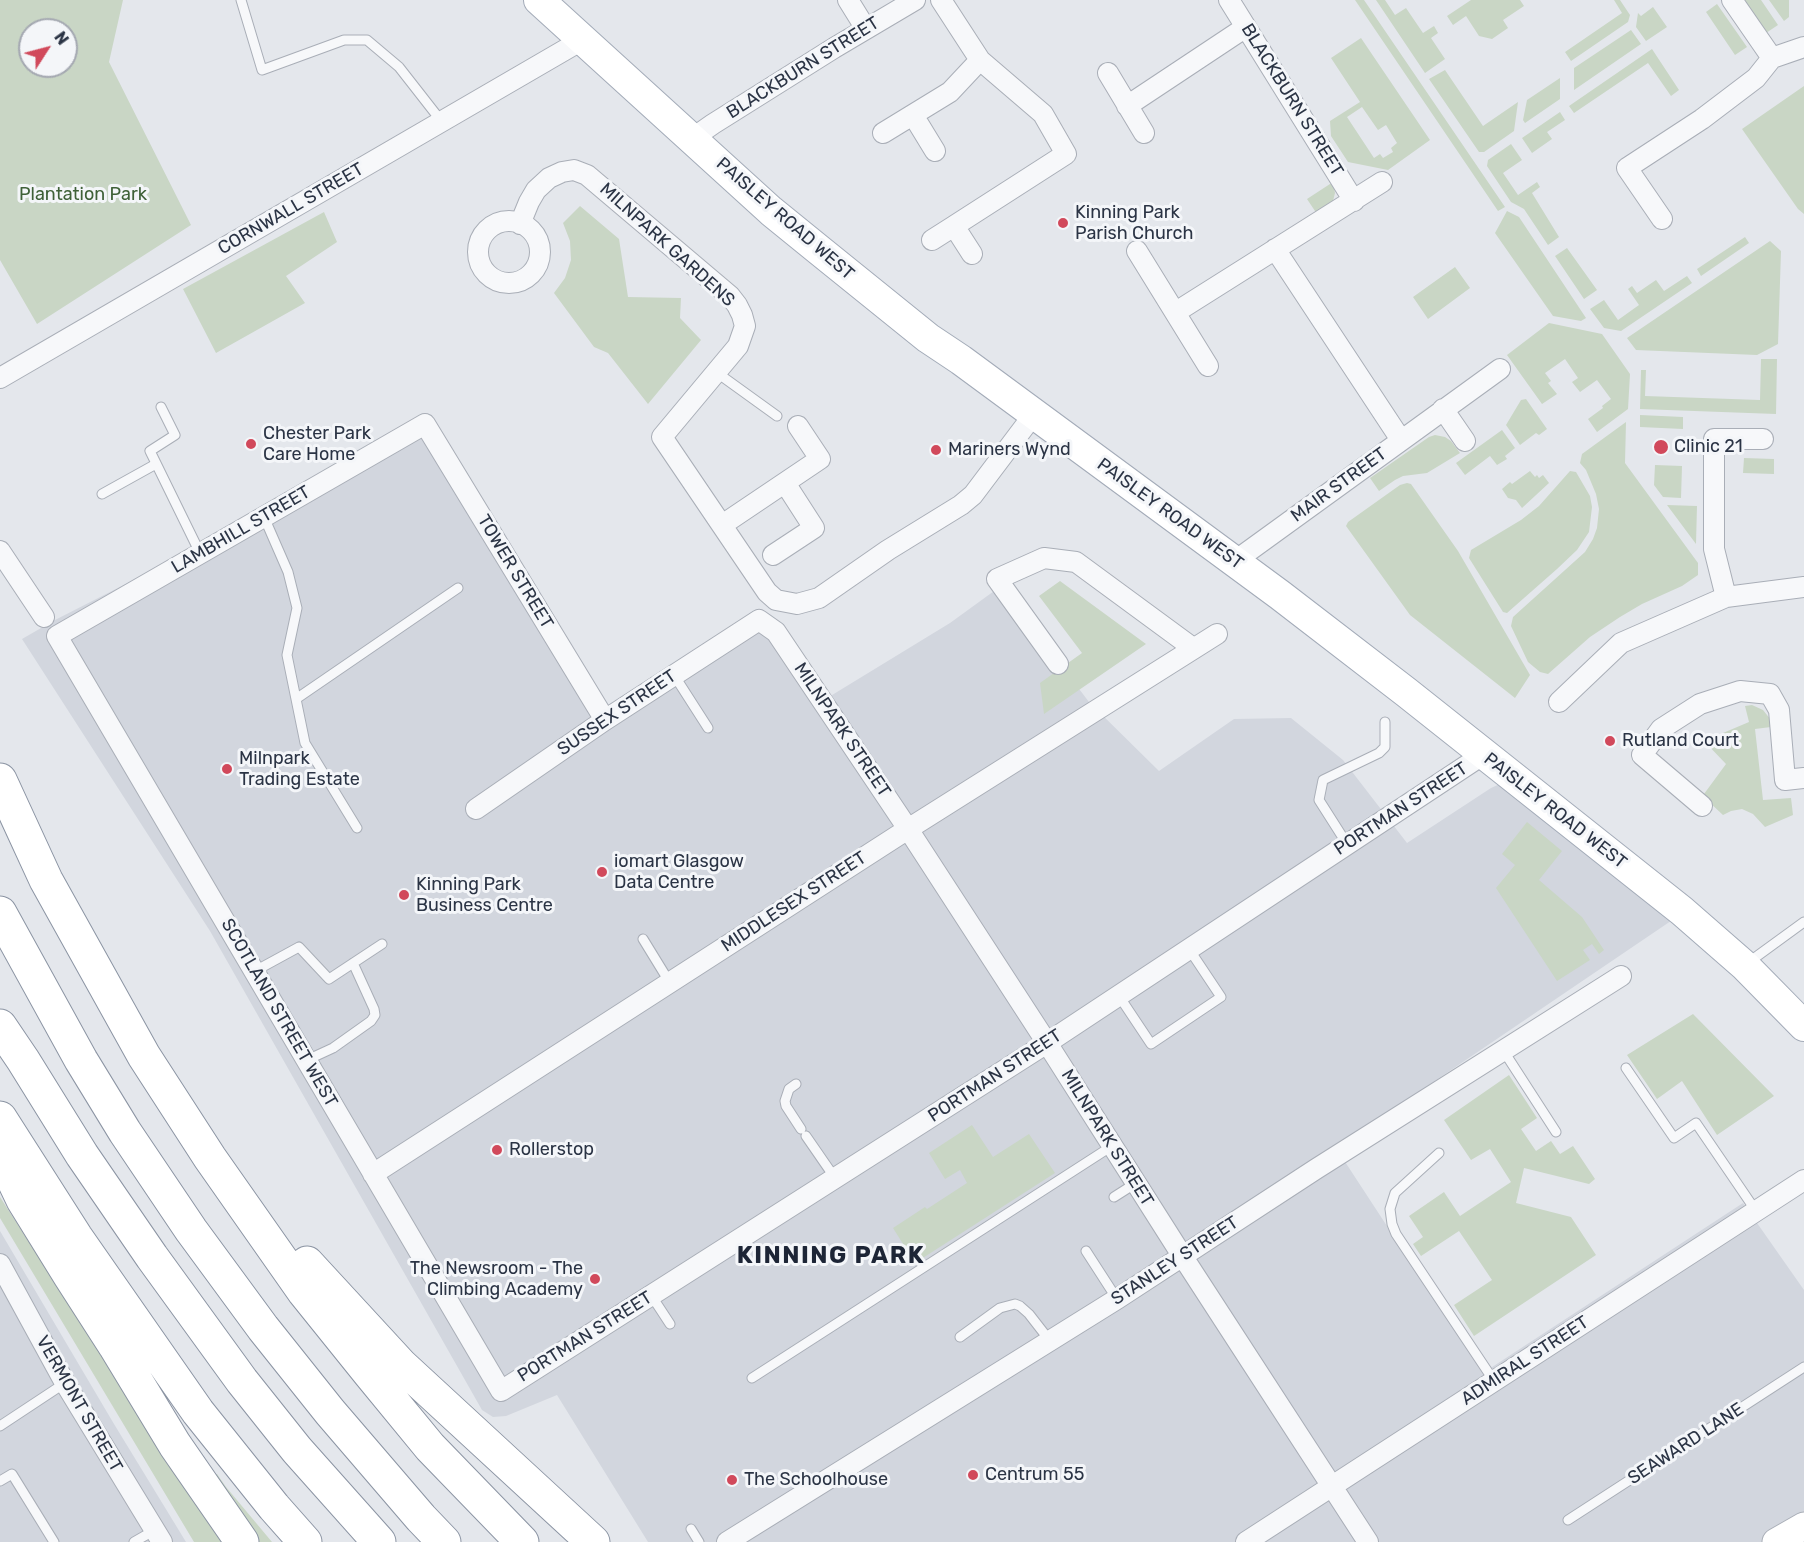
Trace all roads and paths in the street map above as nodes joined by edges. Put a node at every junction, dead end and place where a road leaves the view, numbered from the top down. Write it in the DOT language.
graph roads {
  1 [pos="241,0"];
  2 [pos="539,0"];
  3 [pos="848,0"];
  4 [pos="915,0"];
  5 [pos="941,0"];
  6 [pos="1229,0"];
  7 [pos="1732,0"];
  8 [pos="1246,27"];
  9 [pos="866,29"];
  10 [pos="582,40"];
  11 [pos="1804,47"];
  12 [pos="1772,58"];
  13 [pos="980,60"];
  14 [pos="1108,73"];
  15 [pos="1128,106"];
  16 [pos="913,115"];
  17 [pos="442,122"];
  18 [pos="883,133"];
  19 [pos="1144,133"];
  20 [pos="693,138"];
  21 [pos="935,151"];
  22 [pos="1382,182"];
  23 [pos="1354,201"];
  24 [pos="1662,219"];
  25 [pos="520,224"];
  26 [pos="954,226"];
  27 [pos="932,240"];
  28 [pos="1275,249"];
  29 [pos="1137,251"];
  30 [pos="972,254"];
  31 [pos="1176,312"];
  32 [pos="1208,366"];
  33 [pos="1500,369"];
  34 [pos="716,372"];
  35 [pos="0,378"];
  36 [pos="161,408"];
  37 [pos="1443,410"];
  38 [pos="1034,414"];
  39 [pos="777,416"];
  40 [pos="425,424"];
  41 [pos="798,426"];
  42 [pos="1401,440"];
  43 [pos="1763,440"];
  44 [pos="1466,441"];
  45 [pos="156,464"];
  46 [pos="785,483"];
  47 [pos="102,494"];
  48 [pos="264,517"];
  49 [pos="722,525"];
  50 [pos="0,551"];
  51 [pos="200,553"];
  52 [pos="773,555"];
  53 [pos="1235,561"];
  54 [pos="1804,587"];
  55 [pos="458,588"];
  56 [pos="1726,597"];
  57 [pos="44,617"];
  58 [pos="759,620"];
  59 [pos="1217,634"];
  60 [pos="57,636"];
  61 [pos="1194,648"];
  62 [pos="1058,664"];
  63 [pos="674,675"];
  64 [pos="296,699"];
  65 [pos="1559,702"];
  66 [pos="605,720"];
  67 [pos="1385,722"];
  68 [pos="708,728"];
  69 [pos="1484,754"];
  70 [pos="1804,778"];
  71 [pos="0,780"];
  72 [pos="1702,806"];
  73 [pos="476,809"];
  74 [pos="357,828"];
  75 [pos="908,829"];
  76 [pos="1347,844"];
  77 [pos="0,913"];
  78 [pos="1804,922"];
  79 [pos="643,939"];
  80 [pos="382,944"];
  81 [pos="1189,949"];
  82 [pos="354,963"];
  83 [pos="1745,966"];
  84 [pos="255,971"];
  85 [pos="1621,976"];
  86 [pos="670,983"];
  87 [pos="1119,996"];
  88 [pos="0,1013"];
  89 [pos="0,1026"];
  90 [pos="1804,1026"];
  91 [pos="1047,1043"];
  92 [pos="1503,1050"];
  93 [pos="23,1060"];
  94 [pos="307,1060"];
  95 [pos="1626,1068"];
  96 [pos="796,1084"];
  97 [pos="0,1118"];
  98 [pos="1556,1132"];
  99 [pos="1112,1146"];
  100 [pos="0,1152"];
  101 [pos="1439,1153"];
  102 [pos="210,1158"];
  103 [pos="373,1174"];
  104 [pos="835,1178"];
  105 [pos="1804,1180"];
  106 [pos="1136,1183"];
  107 [pos="1114,1197"];
  108 [pos="1756,1211"];
  109 [pos="1086,1251"];
  110 [pos="1183,1257"];
  111 [pos="0,1264"];
  112 [pos="651,1295"];
  113 [pos="1117,1299"];
  114 [pos="670,1324"];
  115 [pos="960,1337"];
  116 [pos="1050,1341"];
  117 [pos="1804,1367"];
  118 [pos="752,1378"];
  119 [pos="1494,1381"];
  120 [pos="65,1383"];
  121 [pos="501,1391"];
  122 [pos="0,1426"];
  123 [pos="0,1481"];
  124 [pos="1332,1486"];
  125 [pos="1568,1520"];
  126 [pos="1804,1526"];
  127 [pos="691,1529"];
  128 [pos="158,1536"];
  129 [pos="54,1542"];
  130 [pos="134,1542"];
  131 [pos="242,1542"];
  132 [pos="305,1542"];
  133 [pos="379,1542"];
  134 [pos="444,1542"];
  135 [pos="522,1542"];
  136 [pos="593,1542"];
  137 [pos="699,1542"];
  138 [pos="727,1542"];
  139 [pos="1246,1542"];
  140 [pos="1368,1542"];
  141 [pos="1776,1542"];
  1 -- 17 [label="lane"];
  2 -- 10 [label="main road, PAISLEY ROAD WEST"];
  3 -- 9 [label="street"];
  4 -- 9 [label="street, BLACKBURN STREET"];
  5 -- 13 [label="street"];
  6 -- 8 [label="street, BLACKBURN STREET"];
  7 -- 12 [label="street"];
  8 -- 15 [label="street"];
  8 -- 23 [label="street, BLACKBURN STREET"];
  9 -- 20 [label="street, BLACKBURN STREET"];
  10 -- 17 [label="street, CORNWALL STREET"];
  10 -- 20 [label="main road, PAISLEY ROAD WEST"];
  11 -- 12 [label="street"];
  12 -- 24 [label="street"];
  13 -- 16 [label="street"];
  13 -- 26 [label="street"];
  14 -- 15 [label="street"];
  15 -- 19 [label="street"];
  16 -- 18 [label="street"];
  16 -- 21 [label="street"];
  17 -- 35 [label="street, CORNWALL STREET"];
  20 -- 38 [label="main road, PAISLEY ROAD WEST"];
  22 -- 23 [label="street"];
  23 -- 28 [label="street"];
  25 -- 34 [label="street, MILNPARK GARDENS"];
  26 -- 27 [label="street"];
  26 -- 30 [label="street"];
  28 -- 31 [label="street"];
  28 -- 42 [label="street"];
  29 -- 31 [label="street"];
  31 -- 32 [label="street"];
  33 -- 37 [label="street, MAIR STREET"];
  34 -- 39 [label="lane"];
  34 -- 49 [label="street, MILNPARK GARDENS"];
  36 -- 45 [label="lane"];
  37 -- 42 [label="street, MAIR STREET"];
  37 -- 44 [label="street"];
  38 -- 49 [label="street, MILNPARK GARDENS"];
  38 -- 53 [label="main road, PAISLEY ROAD WEST"];
  40 -- 48 [label="street, LAMBHILL STREET"];
  40 -- 66 [label="street, TOWER STREET"];
  41 -- 46 [label="street"];
  42 -- 53 [label="street, MAIR STREET"];
  43 -- 56 [label="street"];
  45 -- 47 [label="lane"];
  45 -- 51 [label="lane"];
  46 -- 49 [label="street"];
  46 -- 52 [label="street"];
  48 -- 51 [label="street, LAMBHILL STREET"];
  48 -- 64 [label="lane"];
  50 -- 57 [label="street"];
  51 -- 60 [label="street, LAMBHILL STREET"];
  53 -- 69 [label="main road, PAISLEY ROAD WEST"];
  54 -- 56 [label="street"];
  55 -- 64 [label="lane"];
  56 -- 65 [label="street"];
  58 -- 63 [label="street, SUSSEX STREET"];
  58 -- 75 [label="street, MILNPARK STREET"];
  59 -- 61 [label="street, MIDDLESEX STREET"];
  60 -- 84 [label="street, SCOTLAND STREET WEST"];
  61 -- 62 [label="street"];
  61 -- 75 [label="street, MIDDLESEX STREET"];
  63 -- 66 [label="street, SUSSEX STREET"];
  63 -- 68 [label="lane"];
  64 -- 74 [label="lane"];
  66 -- 73 [label="street, SUSSEX STREET"];
  67 -- 76 [label="lane"];
  69 -- 76 [label="street, PORTMAN STREET"];
  69 -- 83 [label="main road, PAISLEY ROAD WEST"];
  70 -- 72 [label="street"];
  71 -- 102 [label="highway"];
  75 -- 86 [label="street, MIDDLESEX STREET"];
  75 -- 91 [label="street, MILNPARK STREET"];
  76 -- 81 [label="street, PORTMAN STREET"];
  77 -- 134 [label="highway"];
  78 -- 83 [label="lane"];
  79 -- 86 [label="lane"];
  80 -- 82 [label="lane"];
  81 -- 87 [label="street, PORTMAN STREET"];
  81 -- 87 [label="lane"];
  82 -- 84 [label="lane"];
  82 -- 94 [label="lane"];
  83 -- 90 [label="main road, PAISLEY ROAD WEST"];
  84 -- 94 [label="street, SCOTLAND STREET WEST"];
  85 -- 92 [label="street, STANLEY STREET"];
  86 -- 103 [label="street, MIDDLESEX STREET"];
  87 -- 91 [label="street, PORTMAN STREET"];
  88 -- 93 [label="highway"];
  89 -- 93 [label="highway"];
  91 -- 99 [label="street, MILNPARK STREET"];
  91 -- 104 [label="street, PORTMAN STREET"];
  92 -- 98 [label="lane"];
  92 -- 110 [label="street, STANLEY STREET"];
  93 -- 133 [label="highway"];
  94 -- 103 [label="street, SCOTLAND STREET WEST"];
  95 -- 108 [label="lane"];
  96 -- 104 [label="lane"];
  97 -- 132 [label="highway"];
  99 -- 106 [label="street, MILNPARK STREET"];
  99 -- 118 [label="lane"];
  100 -- 131 [label="highway"];
  101 -- 119 [label="lane"];
  102 -- 135 [label="highway"];
  102 -- 136 [label="highway"];
  103 -- 121 [label="street, SCOTLAND STREET WEST"];
  104 -- 112 [label="street, PORTMAN STREET"];
  105 -- 108 [label="street, ADMIRAL STREET"];
  106 -- 107 [label="lane"];
  106 -- 110 [label="street, MILNPARK STREET"];
  108 -- 119 [label="street, ADMIRAL STREET"];
  109 -- 113 [label="lane"];
  110 -- 113 [label="street, STANLEY STREET"];
  110 -- 124 [label="street, MILNPARK STREET"];
  111 -- 120 [label="street, VERMONT STREET"];
  112 -- 114 [label="lane"];
  112 -- 121 [label="street, PORTMAN STREET"];
  113 -- 116 [label="street, STANLEY STREET"];
  115 -- 116 [label="lane"];
  116 -- 138 [label="street, STANLEY STREET"];
  117 -- 125 [label="lane, SEAWARD LANE"];
  119 -- 124 [label="street, ADMIRAL STREET"];
  120 -- 122 [label="lane"];
  120 -- 128 [label="street, VERMONT STREET"];
  123 -- 129 [label="lane"];
  124 -- 139 [label="street, ADMIRAL STREET"];
  124 -- 140 [label="street, MILNPARK STREET"];
  126 -- 141 [label="street"];
  127 -- 137 [label="lane"];
  128 -- 130 [label="lane"];
}
